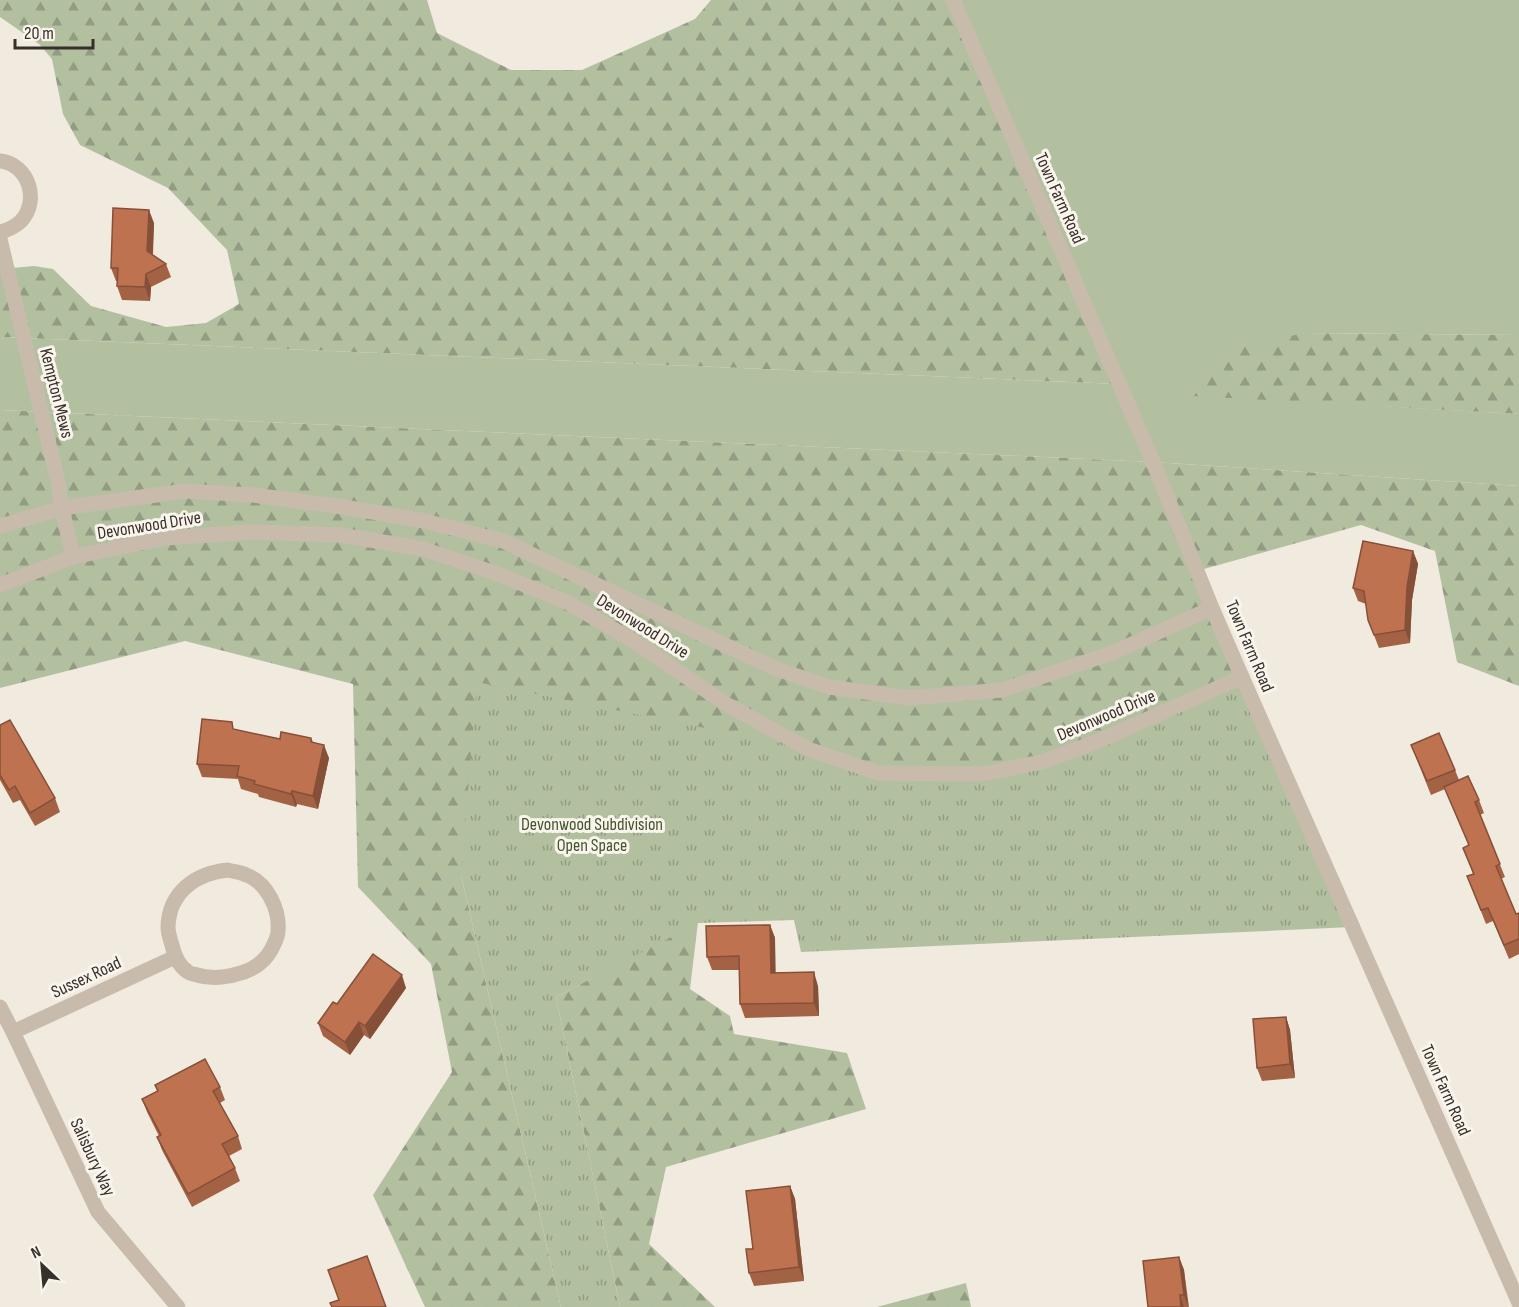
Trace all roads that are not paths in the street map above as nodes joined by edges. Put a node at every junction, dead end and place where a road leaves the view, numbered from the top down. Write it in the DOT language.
graph roads {
  1 [pos="953,0"];
  2 [pos="0,161"];
  3 [pos="0,232"];
  4 [pos="0,239"];
  5 [pos="62,508"];
  6 [pos="0,526"];
  7 [pos="73,557"];
  8 [pos="0,585"];
  9 [pos="1212,608"];
  10 [pos="1242,677"];
  11 [pos="175,957"];
  12 [pos="0,1007"];
  13 [pos="13,1032"];
  14 [pos="1519,1303"];
  15 [pos="178,1307"];
  1 -- 9 [label="street, Town Farm Road"];
  2 -- 3 [label="street"];
  4 -- 5 [label="street, Kempton Mews"];
  5 -- 6 [label="street, Devonwood Drive"];
  5 -- 7 [label="street, Kempton Mews"];
  5 -- 9 [label="street, Devonwood Drive"];
  7 -- 8 [label="street, Devonwood Drive"];
  7 -- 10 [label="street, Devonwood Drive"];
  9 -- 10 [label="street, Town Farm Road"];
  10 -- 14 [label="street, Town Farm Road"];
  11 -- 11 [label="street"];
  11 -- 13 [label="street, Sussex Road"];
  12 -- 13 [label="street, Salisbury Way"];
  13 -- 15 [label="street, Salisbury Way"];
}
